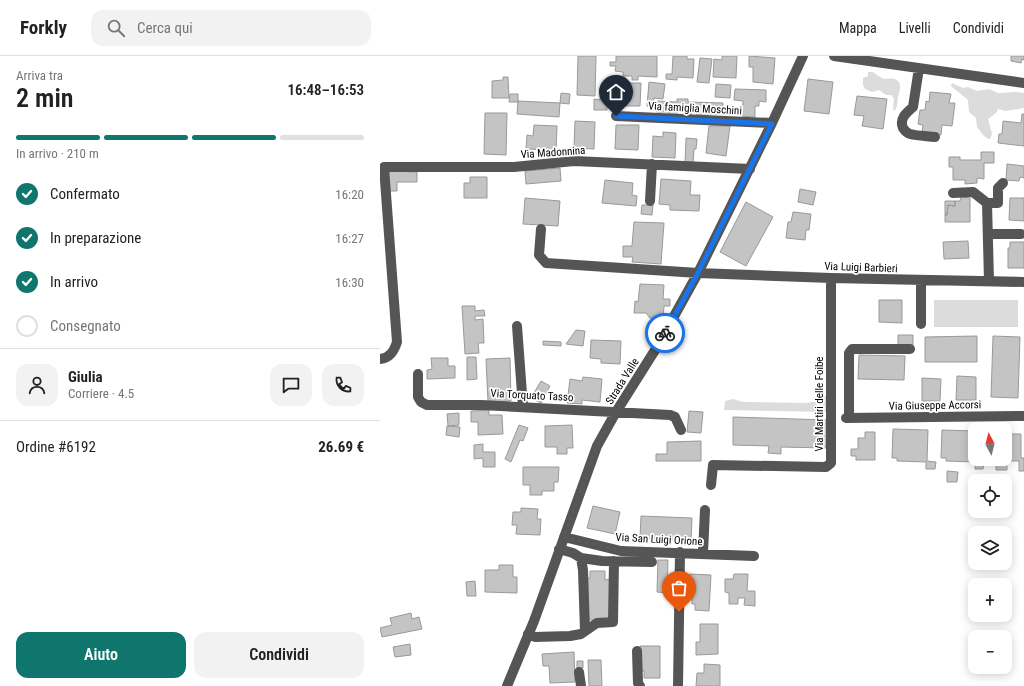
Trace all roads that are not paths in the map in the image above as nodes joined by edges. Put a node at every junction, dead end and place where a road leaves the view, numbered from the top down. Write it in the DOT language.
graph roads {
  1 [pos="803,56"];
  2 [pos="834,56"];
  3 [pos="920,68"];
  4 [pos="1024,83"];
  5 [pos="616,116"];
  6 [pos="772,124"];
  7 [pos="935,137"];
  8 [pos="652,164"];
  9 [pos="750,169"];
  10 [pos="1003,183"];
  11 [pos="952,193"];
  12 [pos="382,196"];
  13 [pos="650,201"];
  14 [pos="987,203"];
  15 [pos="541,229"];
  16 [pos="988,234"];
  17 [pos="1021,234"];
  18 [pos="698,273"];
  19 [pos="831,278"];
  20 [pos="921,280"];
  21 [pos="989,281"];
  22 [pos="1024,282"];
  23 [pos="920,324"];
  24 [pos="517,326"];
  25 [pos="910,349"];
  26 [pos="380,358"];
  27 [pos="418,374"];
  28 [pos="523,406"];
  29 [pos="616,412"];
  30 [pos="1024,416"];
  31 [pos="681,430"];
  32 [pos="711,485"];
  33 [pos="705,510"];
  34 [pos="564,537"];
  35 [pos="559,549"];
  36 [pos="680,552"];
  37 [pos="703,553"];
  38 [pos="754,556"];
  39 [pos="581,558"];
  40 [pos="614,561"];
  41 [pos="652,562"];
  42 [pos="585,631"];
  43 [pos="528,634"];
  44 [pos="637,651"];
  45 [pos="579,672"];
  46 [pos="507,686"];
  47 [pos="581,686"];
  48 [pos="640,686"];
  49 [pos="678,686"];
  1 -- 6 [label="street, Strada Valle"];
  2 -- 3 [label="street"];
  3 -- 4 [label="street"];
  3 -- 7 [label="street"];
  5 -- 6 [label="street, Via famiglia Moschini"];
  6 -- 9 [label="street, Strada Valle"];
  8 -- 9 [label="street, Via Madonnina"];
  8 -- 12 [label="street, Via Madonnina"];
  8 -- 13 [label="street"];
  9 -- 18 [label="street, Strada Valle"];
  10 -- 14 [label="street"];
  11 -- 14 [label="street"];
  12 -- 26 [label="street"];
  14 -- 16 [label="street"];
  15 -- 18 [label="street, Via Luigi Barbieri"];
  16 -- 17 [label="street"];
  16 -- 21 [label="street"];
  18 -- 19 [label="street, Via Luigi Barbieri"];
  18 -- 29 [label="street, Strada Valle"];
  19 -- 20 [label="street, Via Luigi Barbieri"];
  19 -- 32 [label="street, Via Martiri delle Foibe"];
  20 -- 21 [label="street, Via Luigi Barbieri"];
  20 -- 23 [label="street"];
  21 -- 22 [label="street, Via Luigi Barbieri"];
  24 -- 28 [label="street"];
  25 -- 30 [label="street, Via Giuseppe Accorsi"];
  27 -- 28 [label="street, Via Torquato Tasso"];
  28 -- 29 [label="street, Via Torquato Tasso"];
  29 -- 31 [label="street, Via Torquato Tasso"];
  29 -- 34 [label="street, Strada Valle"];
  33 -- 37 [label="street"];
  34 -- 35 [label="street, Strada Valle"];
  34 -- 36 [label="street, Via San Luigi Orione"];
  35 -- 39 [label="street"];
  35 -- 43 [label="street, Strada Valle"];
  36 -- 37 [label="street, Via San Luigi Orione"];
  36 -- 49 [label="street"];
  37 -- 38 [label="street, Via San Luigi Orione"];
  39 -- 40 [label="street"];
  39 -- 42 [label="street"];
  40 -- 41 [label="street"];
  40 -- 42 [label="street"];
  42 -- 43 [label="street"];
  43 -- 46 [label="street, Strada Valle"];
  44 -- 48 [label="street"];
  45 -- 47 [label="street"];
}
